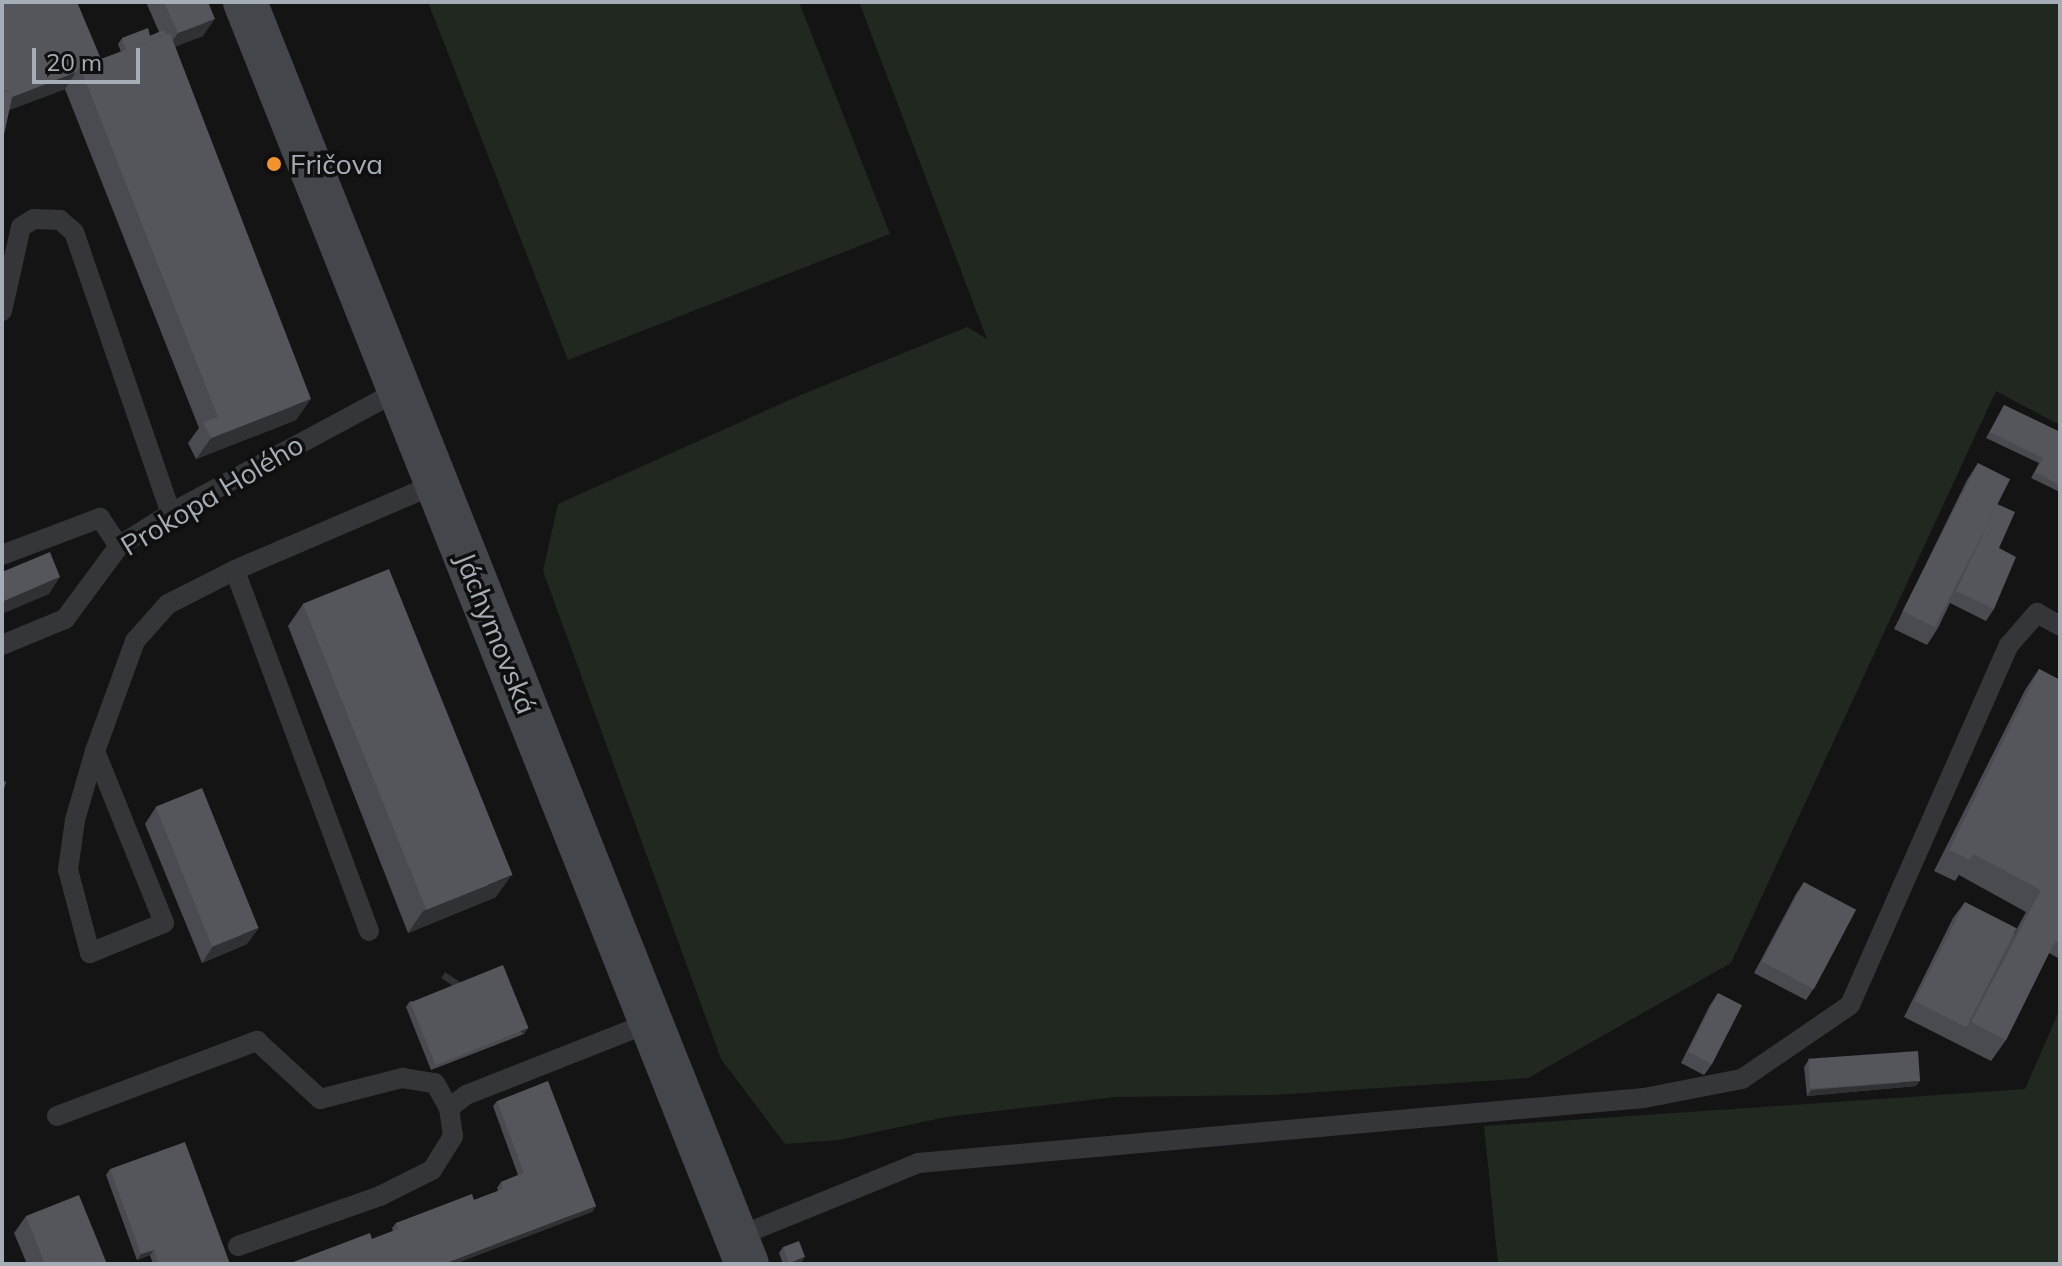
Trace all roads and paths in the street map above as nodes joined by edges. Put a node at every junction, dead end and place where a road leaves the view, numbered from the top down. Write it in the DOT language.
graph roads {
  1 [pos="245,2"];
  2 [pos="2,311"];
  3 [pos="399,390"];
  4 [pos="436,484"];
  5 [pos="171,513"];
  6 [pos="119,546"];
  7 [pos="2,555"];
  8 [pos="235,570"];
  9 [pos="2060,626"];
  10 [pos="2,645"];
  11 [pos="95,751"];
  12 [pos="369,931"];
  13 [pos="651,1022"];
  14 [pos="449,1108"];
  15 [pos="57,1116"];
  16 [pos="238,1246"];
  17 [pos="742,1250"];
  1 -- 3 [label="street, Jáchymovská"];
  2 -- 5 [label="lane"];
  3 -- 4 [label="street, Jáchymovská"];
  3 -- 5 [label="lane, Prokopa Holého"];
  4 -- 8 [label="lane"];
  4 -- 13 [label="street, Jáchymovská"];
  5 -- 6 [label="lane, Prokopa Holého"];
  6 -- 7 [label="lane"];
  6 -- 10 [label="lane, Prokopa Holého"];
  8 -- 11 [label="lane"];
  8 -- 12 [label="lane"];
  9 -- 17 [label="lane"];
  11 -- 11 [label="lane"];
  13 -- 14 [label="lane"];
  13 -- 17 [label="street, Jáchymovská"];
  14 -- 15 [label="lane"];
  14 -- 16 [label="lane"];
}
